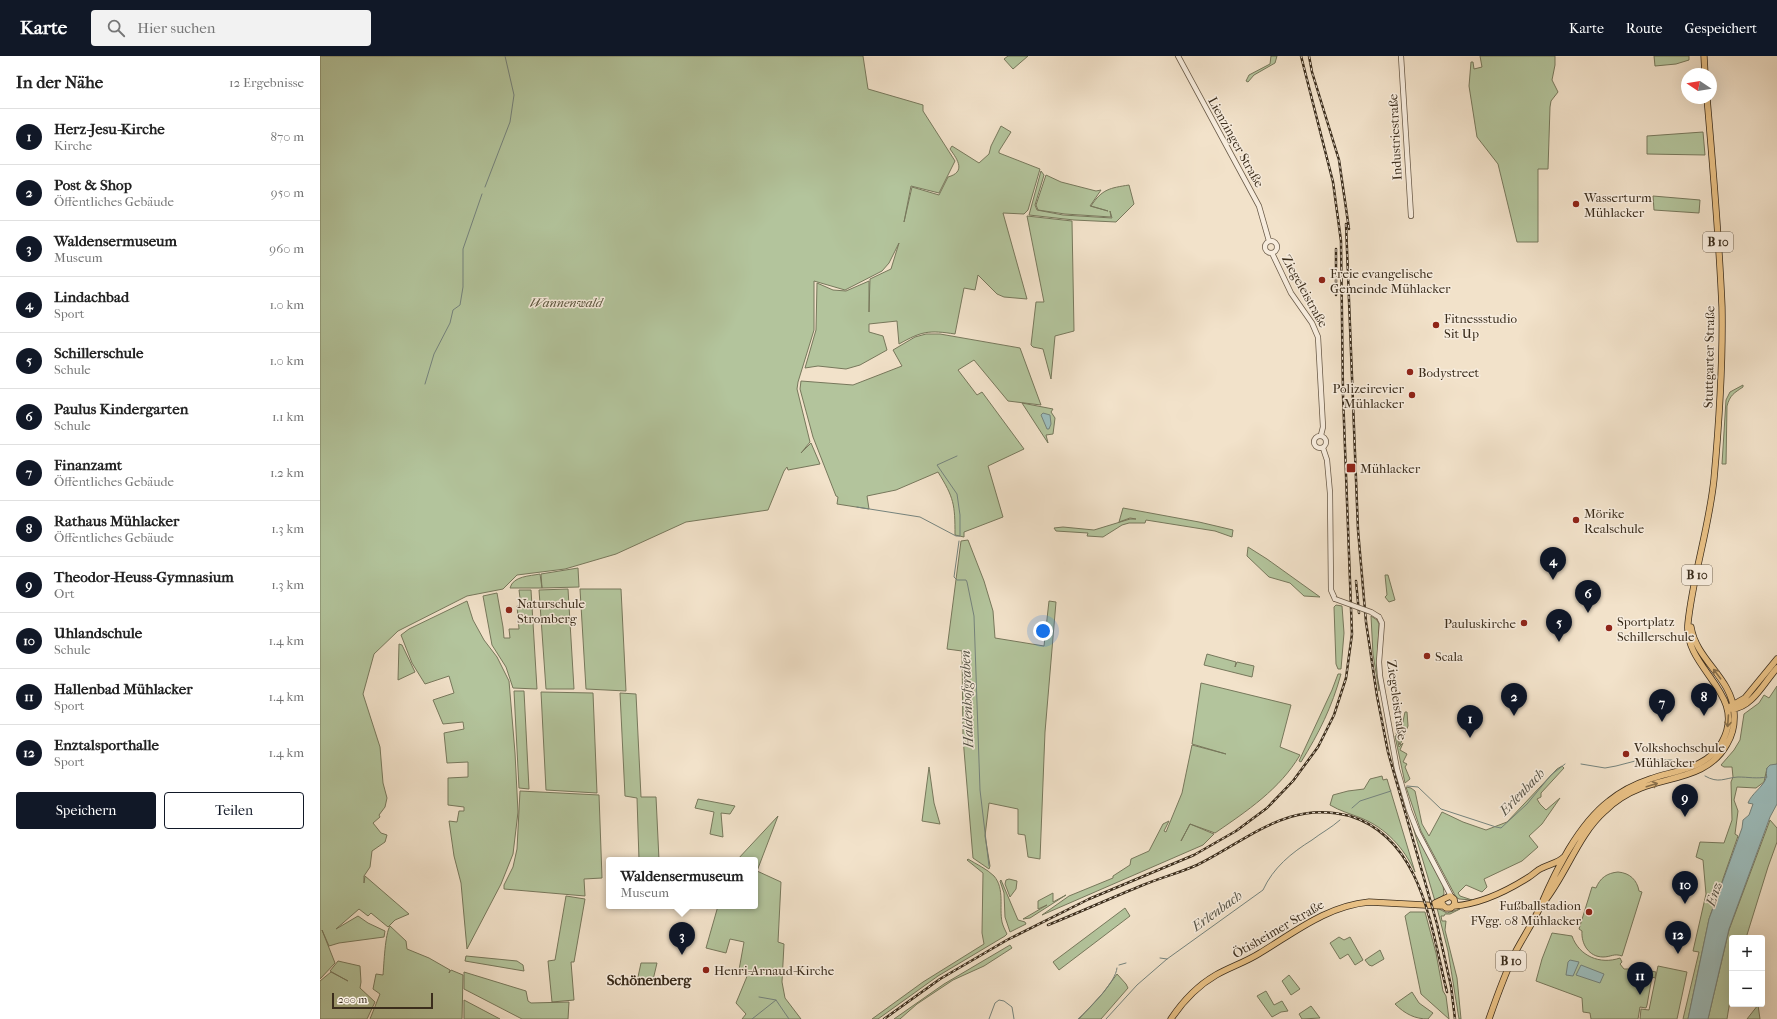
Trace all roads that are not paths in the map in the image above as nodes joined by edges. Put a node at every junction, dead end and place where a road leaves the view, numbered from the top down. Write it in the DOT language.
graph roads {
  1 [pos="1178,56"];
  2 [pos="1401,56"];
  3 [pos="1704,56"];
  4 [pos="1705,68"];
  5 [pos="1707,104"];
  6 [pos="1411,216"];
  7 [pos="1269,241"];
  8 [pos="1272,253"];
  9 [pos="1321,435"];
  10 [pos="1323,448"];
  11 [pos="1690,614"];
  12 [pos="1704,656"];
  13 [pos="1698,660"];
  14 [pos="1777,660"];
  15 [pos="1777,668"];
  16 [pos="1731,695"];
  17 [pos="1745,701"];
  18 [pos="1734,707"];
  19 [pos="1727,708"];
  20 [pos="1734,723"];
  21 [pos="1589,820"];
  22 [pos="1591,826"];
  23 [pos="1568,852"];
  24 [pos="1547,866"];
  25 [pos="1560,872"];
  26 [pos="1449,901"];
  27 [pos="1171,1019"];
  28 [pos="1489,1019"];
  1 -- 7 [label="street, Lienzinger Straße"];
  2 -- 6 [label="street, Industriestraße"];
  3 -- 4 [label="main road"];
  5 -- 11 [label="main road, Stuttgarter Straße / B 10"];
  7 -- 8 [label="street, Lienzinger Straße"];
  7 -- 8 [label="street, Lienzinger Straße"];
  8 -- 9 [label="street, Ziegeleistraße"];
  9 -- 10 [label="street, Ziegeleistraße"];
  9 -- 10 [label="street, Ziegeleistraße"];
  10 -- 26 [label="street, Ziegeleistraße, bridge"];
  11 -- 12 [label="main road, Stuttgarter Straße / B 10"];
  11 -- 13 [label="main road, Stuttgarter Straße / B 10"];
  12 -- 13 [label="street"];
  16 -- 12 [label="main road, Stuttgarter Straße / B 10, one-way"];
  13 -- 19 [label="main road, Stuttgarter Straße / B 10"];
  14 -- 17 [label="main road"];
  15 -- 17 [label="main road"];
  16 -- 17 [label="main road"];
  16 -- 18 [label="main road, Stuttgarter Straße / B 10"];
  17 -- 18 [label="main road"];
  17 -- 20 [label="main road"];
  18 -- 19 [label="main road"];
  18 -- 20 [label="main road, B 10"];
  19 -- 21 [label="main road, B 10, one-way"];
  22 -- 20 [label="main road, B 10, one-way"];
  21 -- 22 [label="street"];
  21 -- 23 [label="main road, B 10"];
  22 -- 25 [label="main road, B 10"];
  23 -- 24 [label="main road"];
  23 -- 25 [label="main road, B 10"];
  24 -- 25 [label="main road"];
  24 -- 26 [label="main road"];
  25 -- 28 [label="main road, B 10"];
  26 -- 27 [label="main road, Ötisheimer Straße"];
}
